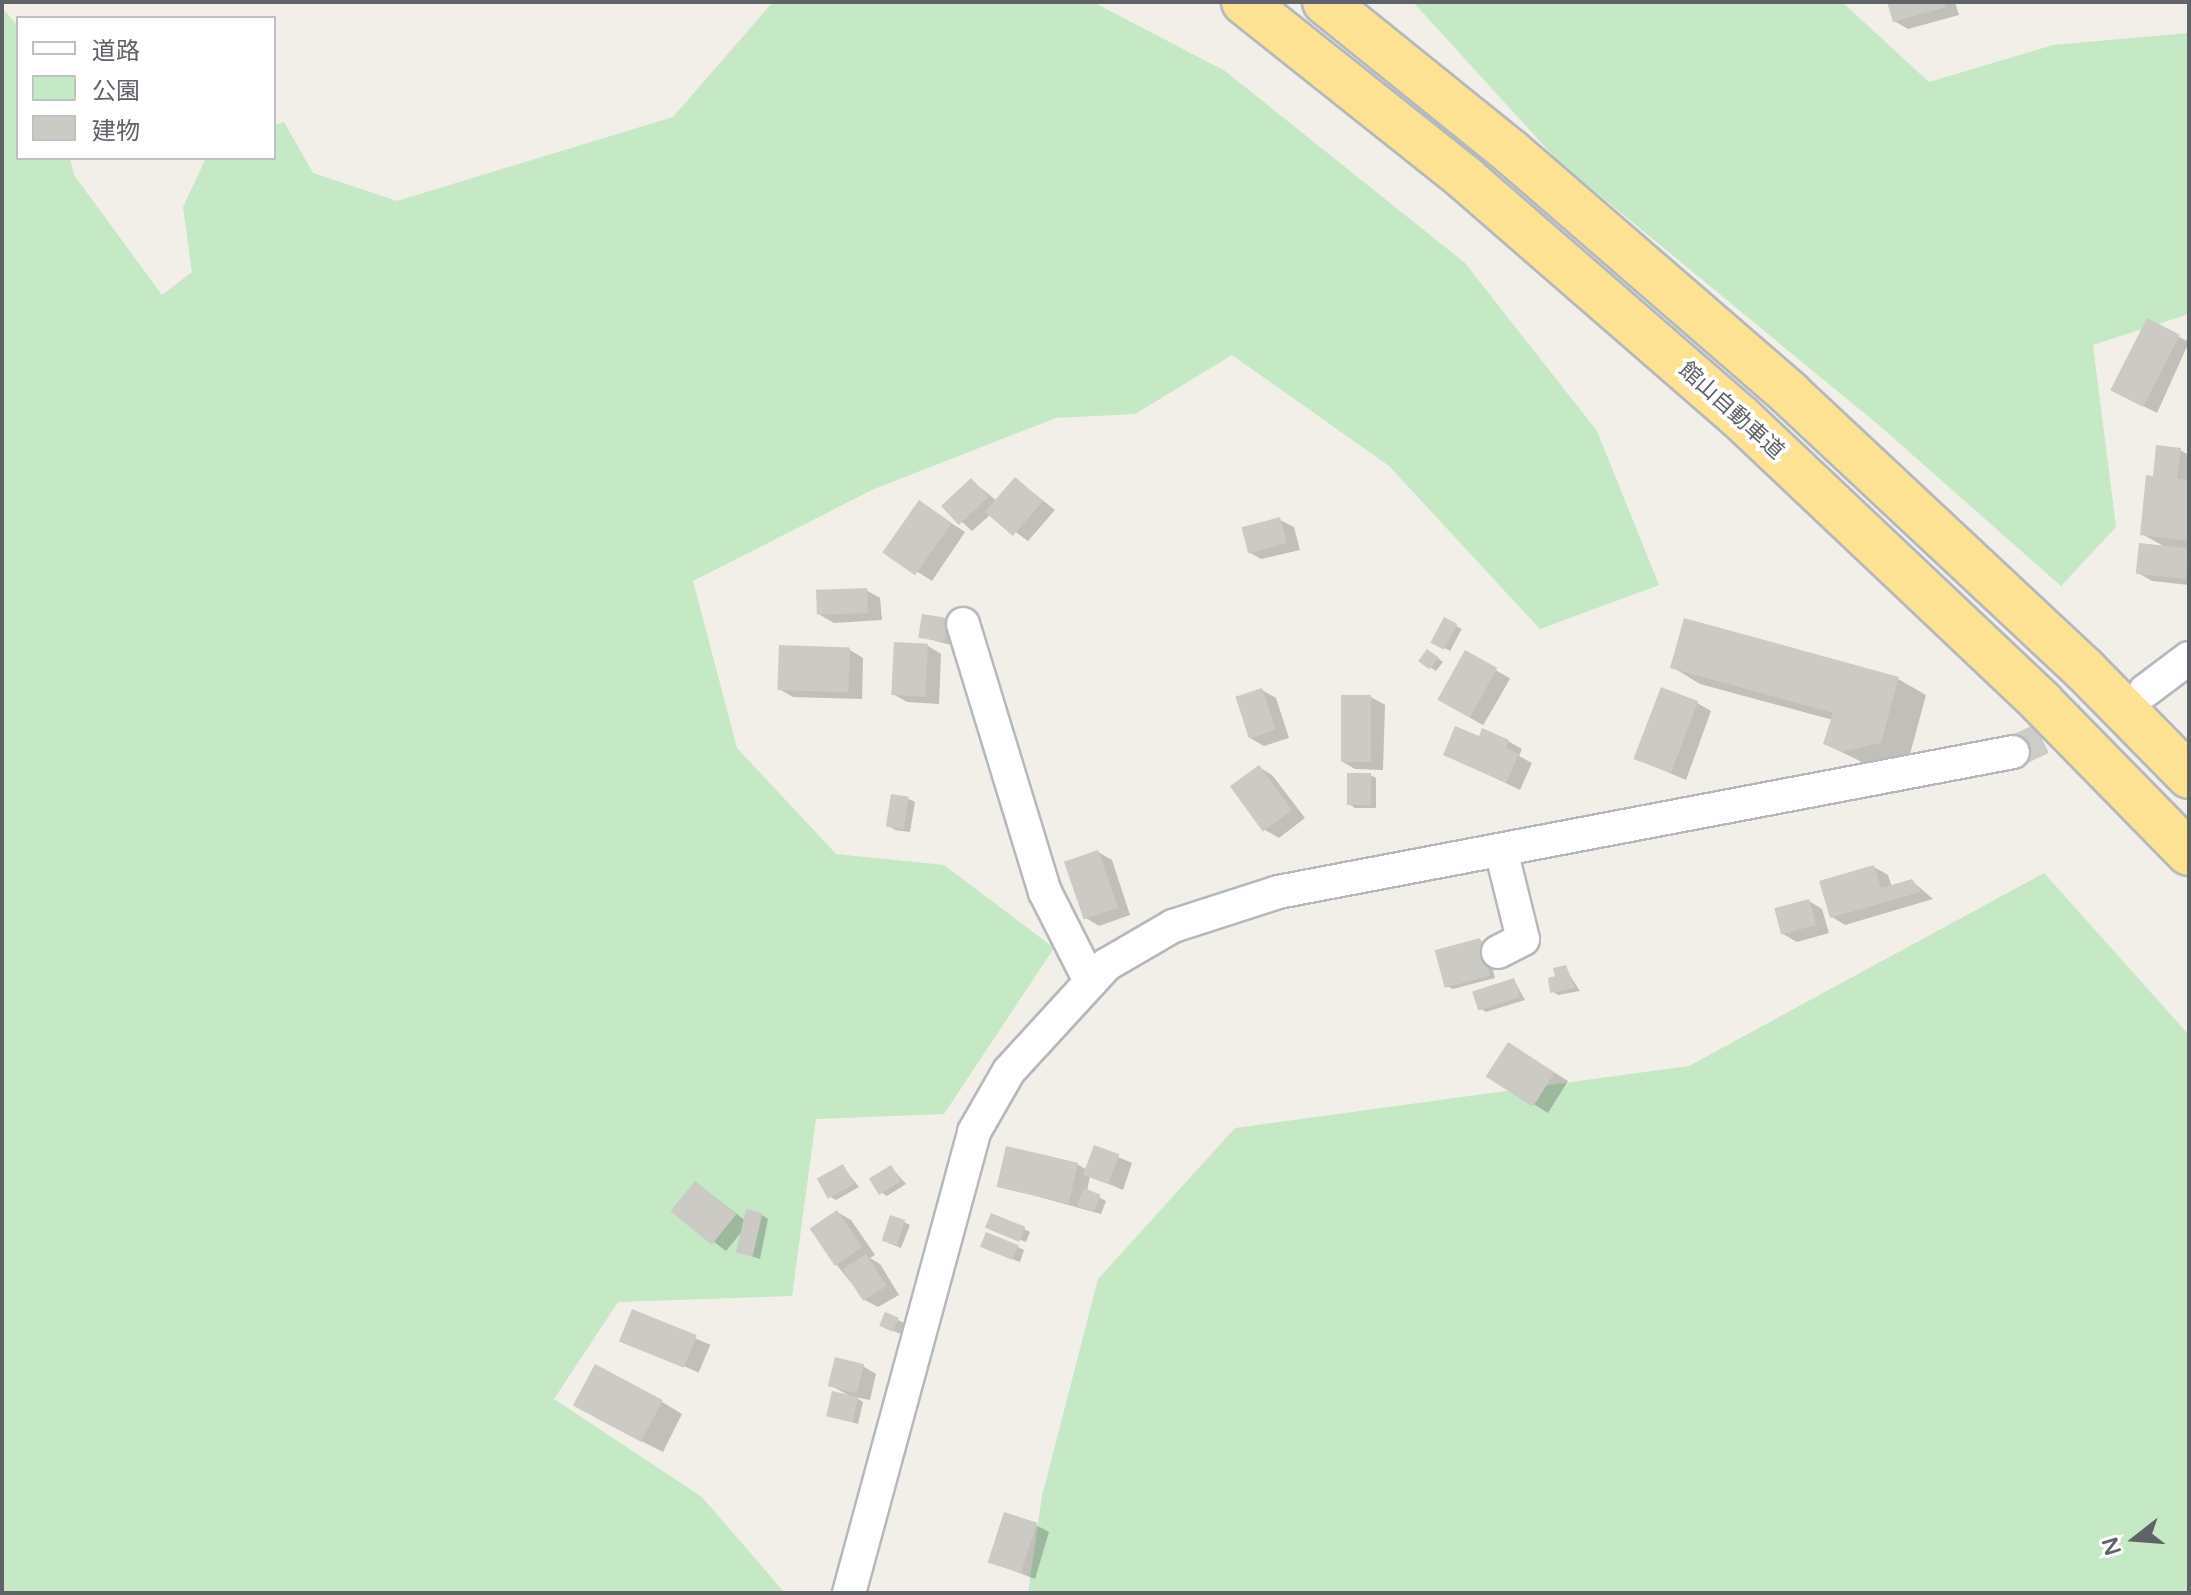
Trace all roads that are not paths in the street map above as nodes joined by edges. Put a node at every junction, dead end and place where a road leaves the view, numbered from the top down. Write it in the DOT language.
graph roads {
  1 [pos="1244,2"];
  2 [pos="1325,2"];
  3 [pos="963,624"];
  4 [pos="2185,670"];
  5 [pos="2145,691"];
  6 [pos="2013,752"];
  7 [pos="2189,776"];
  8 [pos="1501,850"];
  9 [pos="2189,853"];
  10 [pos="1498,952"];
  11 [pos="1090,981"];
  12 [pos="849,1593"];
  1 -- 9 [label="highway, 館山自動車道"];
  2 -- 7 [label="highway"];
  3 -- 11 [label="street"];
  4 -- 5 [label="street"];
  6 -- 8 [label="street"];
  8 -- 10 [label="street"];
  8 -- 11 [label="street"];
  11 -- 12 [label="street"];
}
